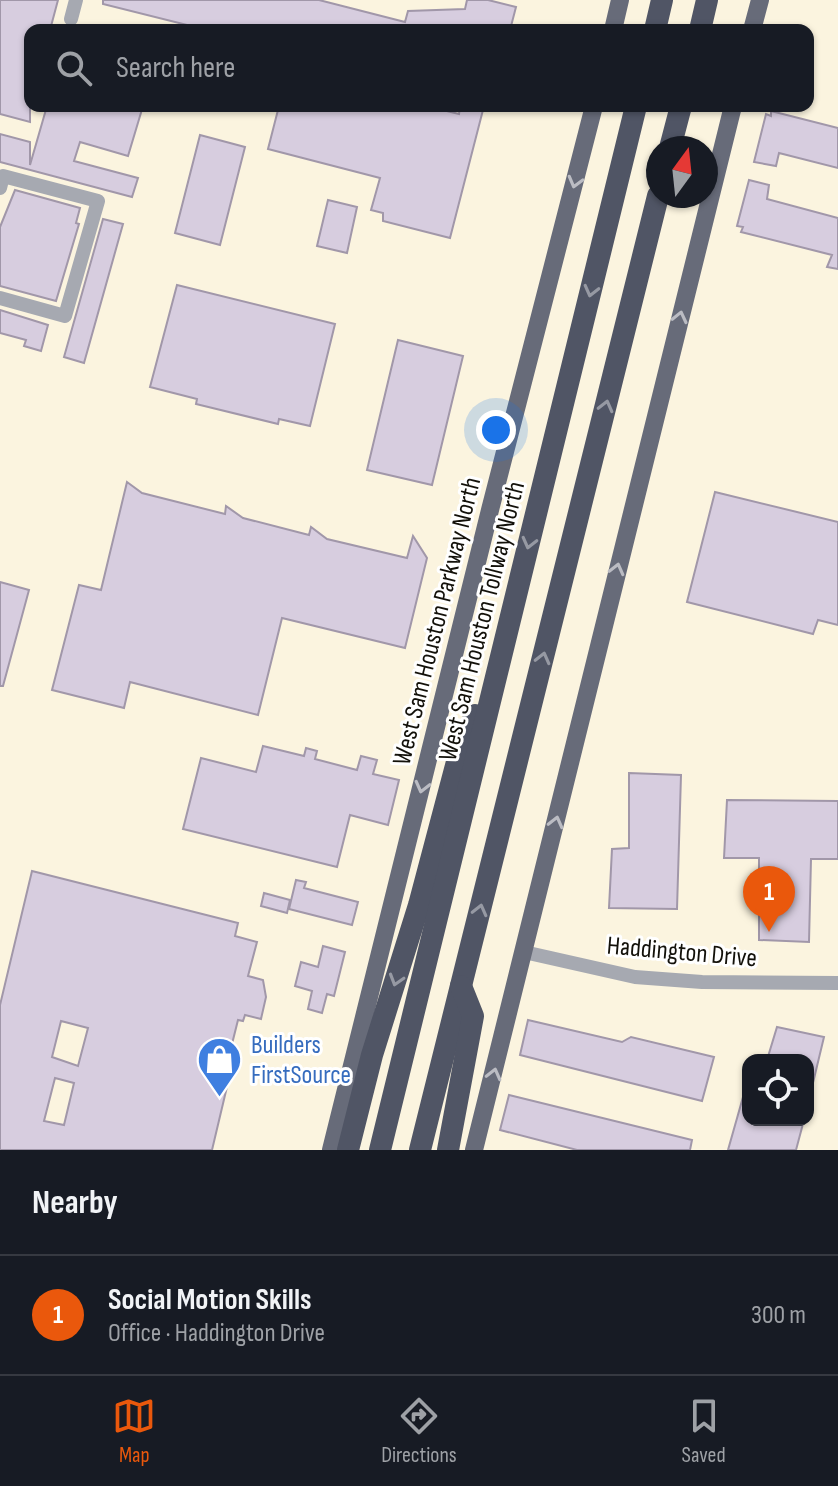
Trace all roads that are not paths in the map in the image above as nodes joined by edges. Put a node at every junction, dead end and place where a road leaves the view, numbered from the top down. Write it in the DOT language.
graph roads {
  1 [pos="76,0"];
  2 [pos="620,0"];
  3 [pos="662,0"];
  4 [pos="707,0"];
  5 [pos="760,0"];
  6 [pos="71,19"];
  7 [pos="614,24"];
  8 [pos="656,24"];
  9 [pos="701,24"];
  10 [pos="754,24"];
  11 [pos="592,112"];
  12 [pos="635,112"];
  13 [pos="679,112"];
  14 [pos="731,112"];
  15 [pos="673,136"];
  16 [pos="0,188"];
  17 [pos="655,208"];
  18 [pos="0,298"];
  19 [pos="505,639"];
  20 [pos="524,952"];
  21 [pos="838,983"];
  22 [pos="461,986"];
  23 [pos="331,1150"];
  24 [pos="348,1150"];
  25 [pos="380,1150"];
  26 [pos="420,1150"];
  27 [pos="448,1150"];
  28 [pos="474,1150"];
  1 -- 6 [label="street"];
  2 -- 7 [label="main road"];
  3 -- 8 [label="highway"];
  4 -- 9 [label="highway"];
  5 -- 10 [label="main road"];
  11 -- 23 [label="main road, West Sam Houston Parkway North, one-way"];
  12 -- 19 [label="highway, West Sam Houston Tollway North, one-way"];
  13 -- 15 [label="highway"];
  20 -- 14 [label="main road, one-way"];
  16 -- 18 [label="street"];
  22 -- 17 [label="highway, one-way"];
  19 -- 24 [label="highway, one-way"];
  19 -- 25 [label="highway, West Sam Houston Tollway North"];
  20 -- 21 [label="street, Haddington Drive"];
  28 -- 20 [label="main road, one-way"];
  22 -- 26 [label="highway"];
  22 -- 27 [label="highway"];
}
